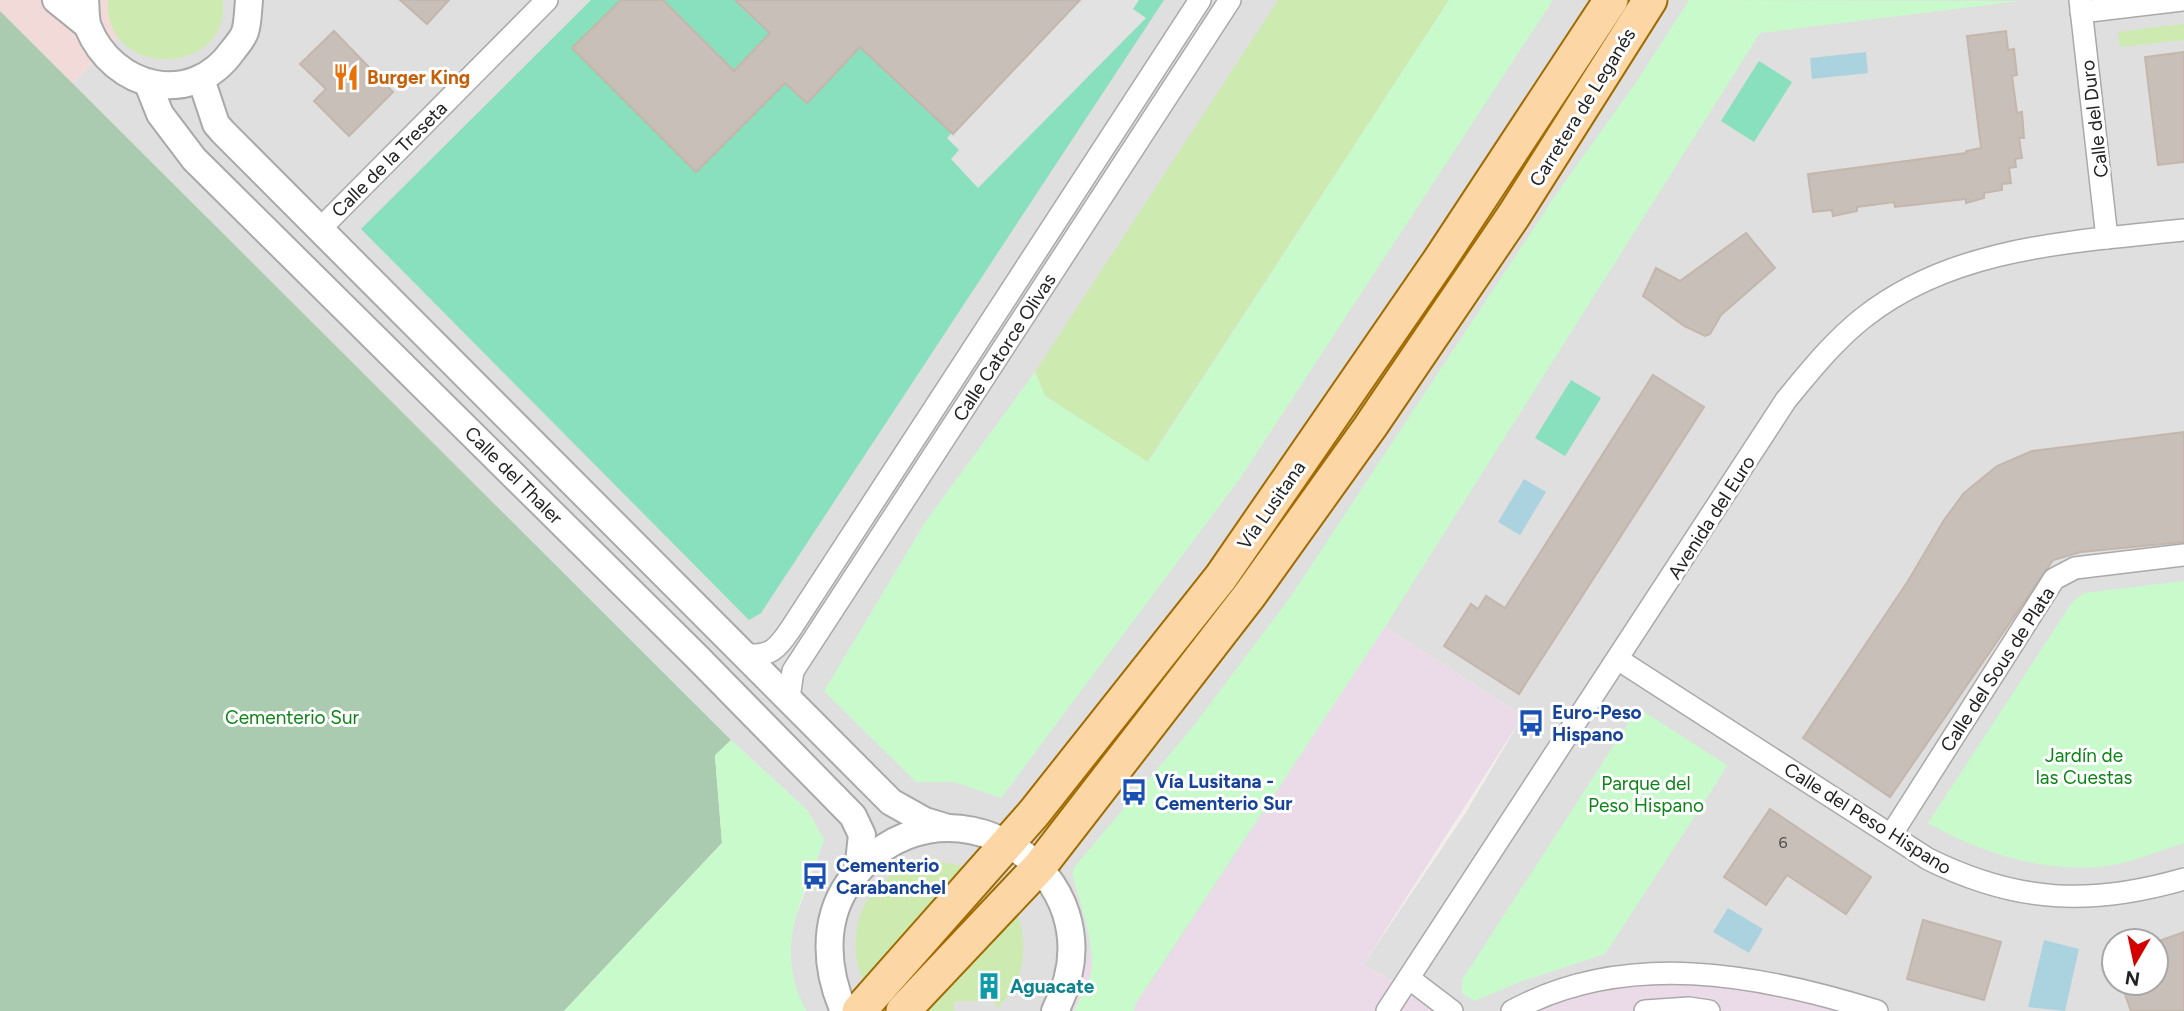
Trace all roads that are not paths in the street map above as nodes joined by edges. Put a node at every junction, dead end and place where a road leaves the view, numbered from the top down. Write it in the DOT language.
graph roads {
  1 [pos="56,0"];
  2 [pos="249,0"];
  3 [pos="547,0"];
  4 [pos="1200,0"];
  5 [pos="1230,0"];
  6 [pos="1590,0"];
  7 [pos="1611,0"];
  8 [pos="1650,0"];
  9 [pos="1674,0"];
  10 [pos="2182,0"];
  11 [pos="2080,6"];
  12 [pos="86,13"];
  13 [pos="201,79"];
  14 [pos="148,84"];
  15 [pos="1511,151"];
  16 [pos="1514,215"];
  17 [pos="320,229"];
  18 [pos="2184,230"];
  19 [pos="2107,238"];
  20 [pos="2184,555"];
  21 [pos="747,655"];
  22 [pos="1619,660"];
  23 [pos="789,698"];
  24 [pos="948,828"];
  25 [pos="1891,835"];
  26 [pos="1006,841"];
  27 [pos="1040,866"];
  28 [pos="858,871"];
  29 [pos="2184,879"];
  30 [pos="1410,979"];
  31 [pos="844,1011"];
  32 [pos="859,1011"];
  33 [pos="904,1011"];
  34 [pos="1055,1011"];
  35 [pos="1387,1011"];
  36 [pos="1452,1011"];
  37 [pos="1512,1011"];
  38 [pos="1645,1011"];
  39 [pos="1709,1011"];
  40 [pos="1877,1011"];
  1 -- 12 [label="street"];
  2 -- 13 [label="street"];
  3 -- 17 [label="street, Calle de la Treseta"];
  4 -- 21 [label="street, Calle Catorce Olivas"];
  5 -- 23 [label="street, Calle Catorce Olivas"];
  6 -- 15 [label="main road"];
  7 -- 15 [label="main road, Carretera de Leganés"];
  8 -- 16 [label="main road, Carretera de Leganés"];
  9 -- 16 [label="main road"];
  10 -- 11 [label="street"];
  11 -- 19 [label="street, Calle del Duro"];
  12 -- 14 [label="street"];
  13 -- 14 [label="street"];
  13 -- 17 [label="street, Calle del Thaler"];
  14 -- 28 [label="street, Calle del Thaler"];
  15 -- 26 [label="main road, Vía Lusitana"];
  16 -- 27 [label="main road, Vía Lusitana"];
  17 -- 21 [label="street, Calle del Thaler"];
  18 -- 19 [label="street, Avenida del Euro"];
  19 -- 22 [label="street, Avenida del Euro"];
  20 -- 25 [label="street, Calle del Sous de Plata"];
  21 -- 23 [label="street, Calle del Thaler"];
  22 -- 25 [label="street, Calle del Peso Hispano"];
  22 -- 30 [label="street, Avenida del Euro"];
  23 -- 24 [label="street, Calle del Thaler"];
  24 -- 26 [label="street"];
  24 -- 28 [label="street"];
  25 -- 29 [label="street, Calle del Peso Hispano"];
  26 -- 27 [label="street"];
  26 -- 32 [label="main road, Vía Lusitana"];
  27 -- 33 [label="main road, Vía Lusitana"];
  27 -- 34 [label="street"];
  28 -- 31 [label="street"];
  30 -- 35 [label="street, Avenida del Euro"];
  30 -- 36 [label="street"];
  37 -- 40 [label="street"];
  38 -- 39 [label="street"];
}
